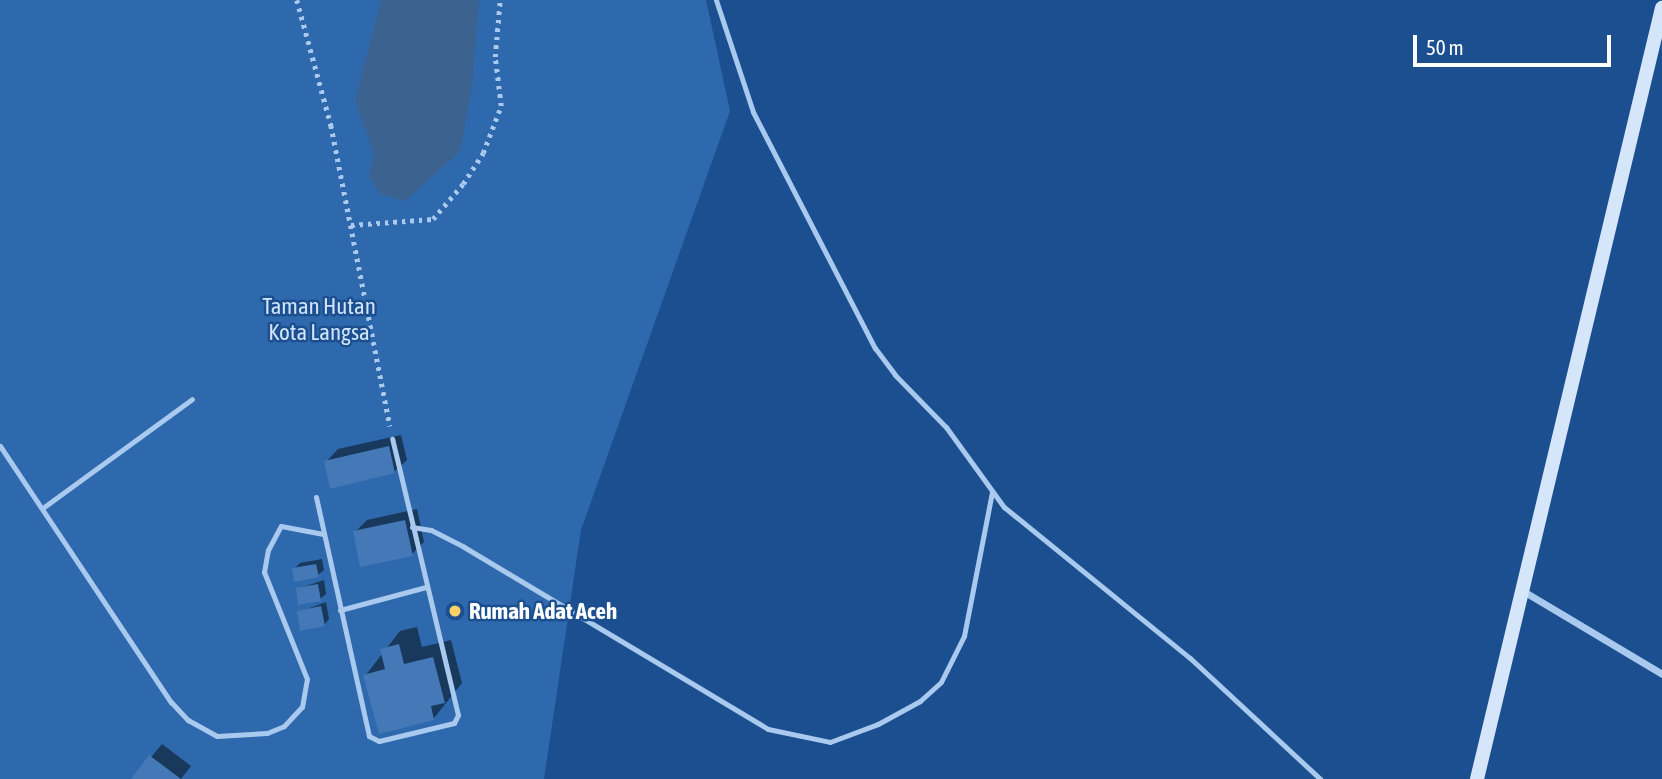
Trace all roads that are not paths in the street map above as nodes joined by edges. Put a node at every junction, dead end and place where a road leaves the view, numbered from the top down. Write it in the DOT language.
graph roads {
  1 [pos="716,0"];
  2 [pos="1662,8"];
  3 [pos="192,399"];
  4 [pos="393,439"];
  5 [pos="0,446"];
  6 [pos="992,492"];
  7 [pos="316,497"];
  8 [pos="44,507"];
  9 [pos="412,527"];
  10 [pos="323,534"];
  11 [pos="426,587"];
  12 [pos="1523,591"];
  13 [pos="340,610"];
  14 [pos="1662,674"];
  15 [pos="1320,779"];
  16 [pos="1477,779"];
  1 -- 6 [label="lane"];
  2 -- 12 [label="street"];
  3 -- 8 [label="lane"];
  4 -- 9 [label="lane"];
  5 -- 8 [label="lane"];
  6 -- 9 [label="lane"];
  6 -- 15 [label="lane"];
  7 -- 10 [label="lane"];
  8 -- 10 [label="lane"];
  9 -- 11 [label="lane"];
  10 -- 13 [label="lane"];
  11 -- 13 [label="lane"];
  11 -- 13 [label="lane"];
  12 -- 14 [label="street"];
  12 -- 16 [label="street"];
}
